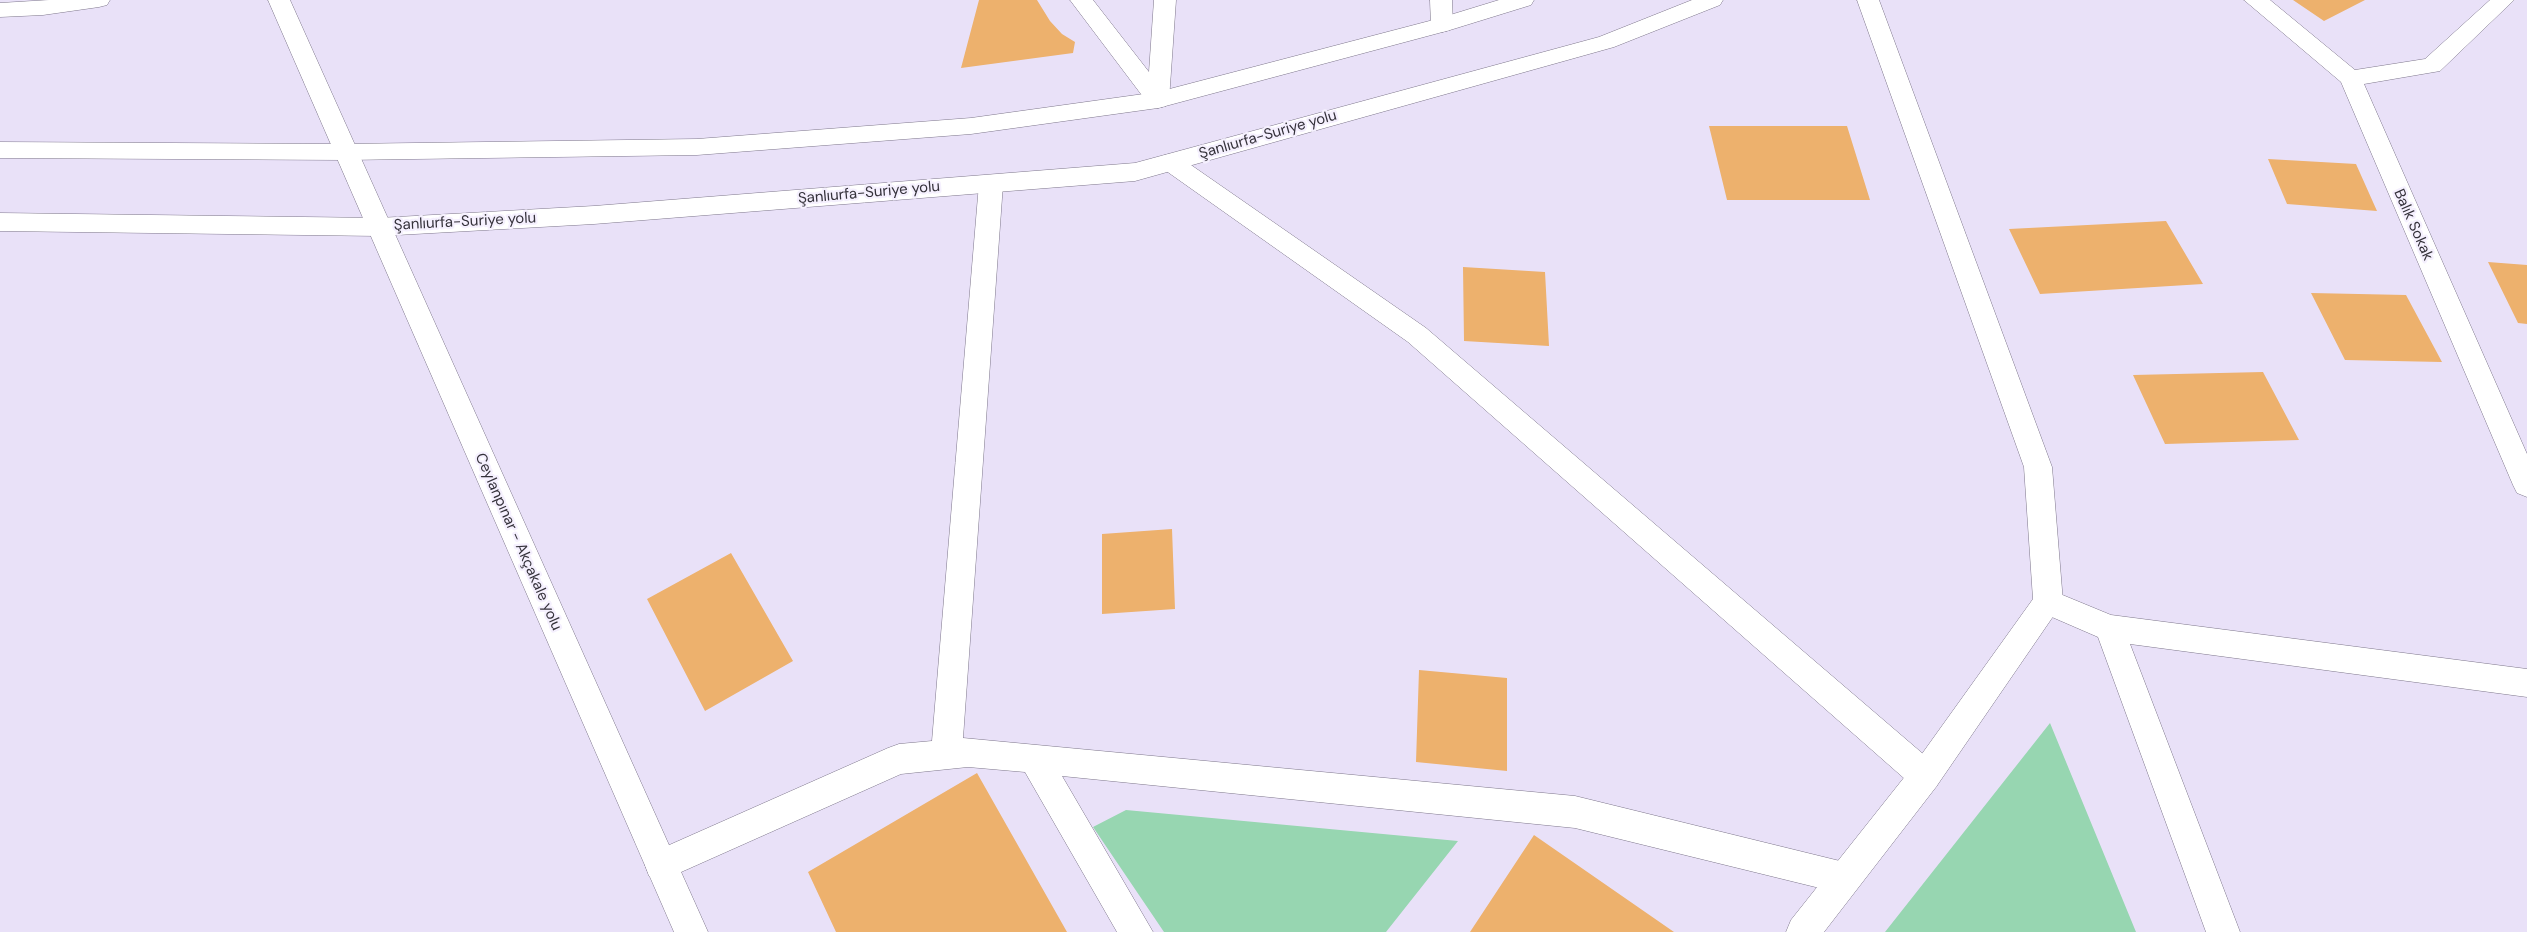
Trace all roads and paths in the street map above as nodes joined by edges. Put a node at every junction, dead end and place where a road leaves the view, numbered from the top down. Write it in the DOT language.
graph roads {
  1 [pos="100,0"];
  2 [pos="278,0"];
  3 [pos="1081,0"];
  4 [pos="1165,0"];
  5 [pos="1441,0"];
  6 [pos="1523,0"];
  7 [pos="1712,0"];
  8 [pos="1868,0"];
  9 [pos="2255,0"];
  10 [pos="2503,0"];
  11 [pos="0,10"];
  12 [pos="1442,26"];
  13 [pos="2350,78"];
  14 [pos="1158,100"];
  15 [pos="0,150"];
  16 [pos="344,152"];
  17 [pos="1170,162"];
  18 [pos="991,184"];
  19 [pos="0,222"];
  20 [pos="379,227"];
  21 [pos="2527,485"];
  22 [pos="2048,602"];
  23 [pos="2109,628"];
  24 [pos="2527,683"];
  25 [pos="946,754"];
  26 [pos="1034,759"];
  27 [pos="1925,776"];
  28 [pos="661,865"];
  29 [pos="1844,878"];
  30 [pos="691,932"];
  31 [pos="1136,932"];
  32 [pos="1803,932"];
  33 [pos="2223,932"];
  1 -- 11 [label="street"];
  2 -- 16 [label="street, Ceylanpınar - Akçakale yolu"];
  3 -- 14 [label="street"];
  4 -- 14 [label="street"];
  5 -- 12 [label="street"];
  6 -- 12 [label="street"];
  7 -- 17 [label="street, Şanlıurfa-Suriye yolu"];
  8 -- 22 [label="street"];
  9 -- 13 [label="street, Balık Sokak"];
  10 -- 13 [label="street"];
  12 -- 14 [label="street"];
  13 -- 21 [label="street, Balık Sokak"];
  14 -- 16 [label="street"];
  15 -- 16 [label="street"];
  16 -- 20 [label="street, Ceylanpınar - Akçakale yolu"];
  17 -- 18 [label="street, Şanlıurfa-Suriye yolu"];
  17 -- 27 [label="street"];
  18 -- 20 [label="street, Şanlıurfa-Suriye yolu"];
  18 -- 25 [label="street"];
  19 -- 20 [label="street, Şanlıurfa-Suriye yolu"];
  20 -- 28 [label="street, Ceylanpınar - Akçakale yolu"];
  22 -- 23 [label="street"];
  22 -- 27 [label="street"];
  23 -- 24 [label="street"];
  23 -- 33 [label="street"];
  25 -- 26 [label="street"];
  25 -- 28 [label="street"];
  26 -- 29 [label="street"];
  26 -- 31 [label="street"];
  27 -- 29 [label="street"];
  28 -- 30 [label="street, Ceylanpınar - Akçakale yolu"];
  29 -- 32 [label="street"];
}
